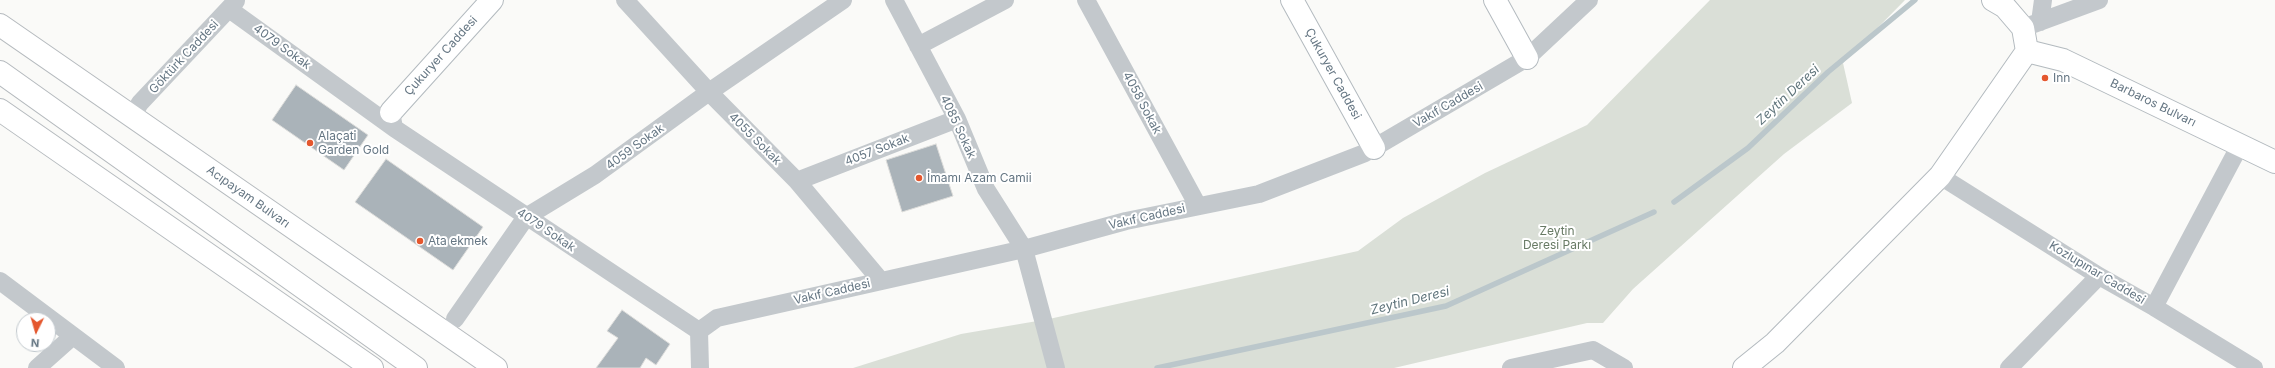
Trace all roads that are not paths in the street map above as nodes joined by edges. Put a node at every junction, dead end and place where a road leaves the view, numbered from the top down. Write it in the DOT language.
graph roads {
  1 [pos="492,0"];
  2 [pos="625,0"];
  3 [pos="842,0"];
  4 [pos="894,0"];
  5 [pos="1005,0"];
  6 [pos="1086,0"];
  7 [pos="1292,0"];
  8 [pos="1494,0"];
  9 [pos="1589,0"];
  10 [pos="2043,0"];
  11 [pos="2099,0"];
  12 [pos="1999,3"];
  13 [pos="233,4"];
  14 [pos="0,25"];
  15 [pos="2031,25"];
  16 [pos="918,46"];
  17 [pos="2027,51"];
  18 [pos="1527,58"];
  19 [pos="0,72"];
  20 [pos="709,92"];
  21 [pos="0,110"];
  22 [pos="132,116"];
  23 [pos="957,118"];
  24 [pos="392,120"];
  25 [pos="2240,145"];
  26 [pos="1374,148"];
  27 [pos="2275,162"];
  28 [pos="1940,176"];
  29 [pos="797,181"];
  30 [pos="1198,206"];
  31 [pos="526,217"];
  32 [pos="1024,249"];
  33 [pos="2099,276"];
  34 [pos="0,281"];
  35 [pos="881,281"];
  36 [pos="2154,307"];
  37 [pos="455,320"];
  38 [pos="699,332"];
  39 [pos="72,336"];
  40 [pos="37,368"];
  41 [pos="116,368"];
  42 [pos="372,368"];
  43 [pos="416,368"];
  44 [pos="496,368"];
  45 [pos="700,368"];
  46 [pos="1056,368"];
  47 [pos="1511,368"];
  48 [pos="1624,368"];
  49 [pos="1744,368"];
  50 [pos="2009,368"];
  51 [pos="2254,368"];
  1 -- 24 [label="main road, Çukuryer Caddesi"];
  2 -- 20 [label="street, 4055 Sokak"];
  3 -- 20 [label="street, 4059 Sokak"];
  4 -- 16 [label="street, 4085 Sokak"];
  5 -- 16 [label="street"];
  6 -- 30 [label="street, 4058 Sokak"];
  7 -- 26 [label="main road, Çukuryer Caddesi"];
  8 -- 18 [label="main road"];
  9 -- 18 [label="street, Vakıf Caddesi"];
  10 -- 15 [label="street"];
  11 -- 15 [label="street"];
  12 -- 15 [label="main road"];
  13 -- 22 [label="street, Göktürk Caddesi"];
  13 -- 24 [label="street, 4079 Sokak"];
  14 -- 22 [label="main road, Acıpayam Bulvarı"];
  15 -- 17 [label="main road"];
  16 -- 23 [label="street, 4085 Sokak"];
  17 -- 25 [label="main road, Barbaros Bulvarı"];
  17 -- 28 [label="main road"];
  18 -- 26 [label="street, Vakıf Caddesi"];
  19 -- 43 [label="main road"];
  20 -- 29 [label="street, 4055 Sokak"];
  20 -- 31 [label="street, 4059 Sokak"];
  21 -- 42 [label="main road"];
  22 -- 44 [label="main road, Acıpayam Bulvarı"];
  23 -- 29 [label="street, 4057 Sokak"];
  23 -- 32 [label="street, 4085 Sokak"];
  24 -- 31 [label="street, 4079 Sokak"];
  25 -- 27 [label="main road, Barbaros Bulvarı"];
  25 -- 36 [label="street"];
  26 -- 30 [label="street, Vakıf Caddesi"];
  28 -- 33 [label="street, Kozlupınar Caddesi"];
  28 -- 49 [label="main road"];
  29 -- 35 [label="street, 4055 Sokak"];
  30 -- 32 [label="street, Vakıf Caddesi"];
  31 -- 37 [label="street, 4059 Sokak"];
  31 -- 38 [label="street, 4079 Sokak"];
  32 -- 35 [label="street, Vakıf Caddesi"];
  32 -- 46 [label="street, 4085 Sokak"];
  33 -- 36 [label="street, Kozlupınar Caddesi"];
  33 -- 50 [label="street"];
  34 -- 39 [label="street"];
  35 -- 38 [label="street, Vakıf Caddesi"];
  36 -- 51 [label="street, Kozlupınar Caddesi"];
  38 -- 45 [label="street"];
  39 -- 40 [label="street"];
  39 -- 41 [label="street"];
  47 -- 48 [label="street"];
}
